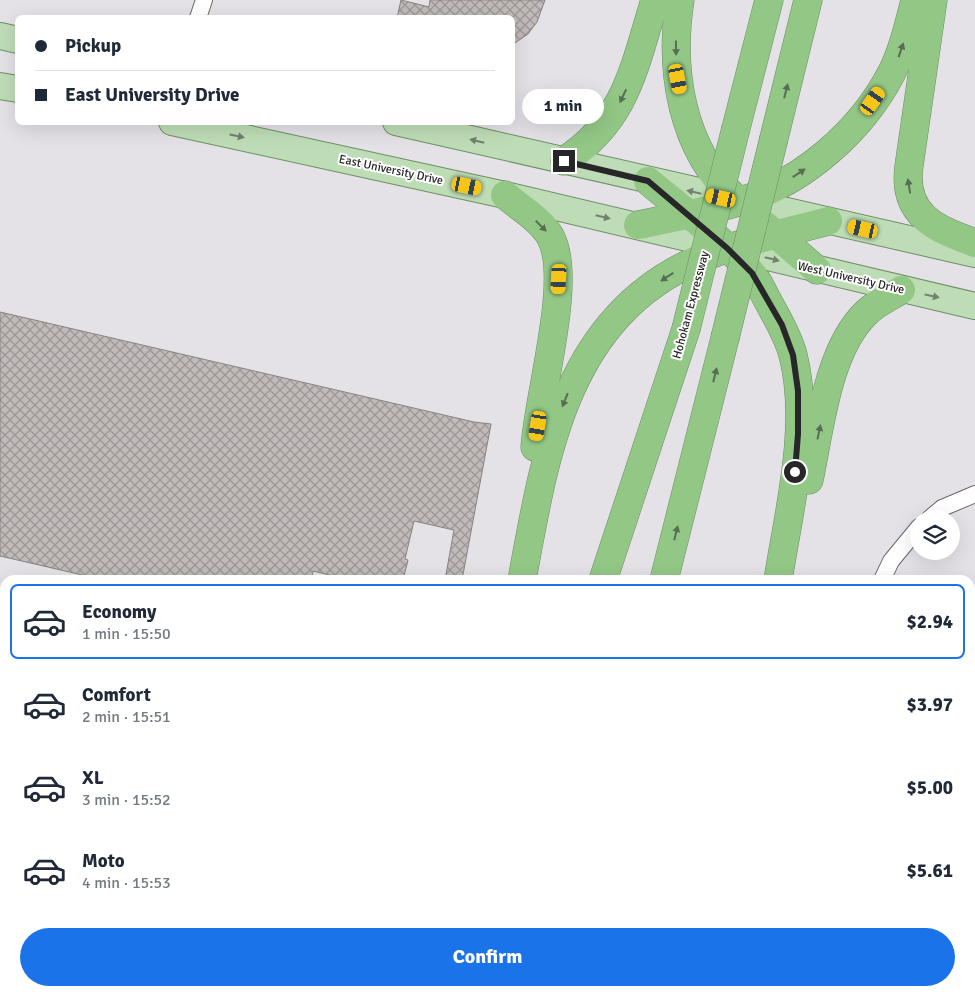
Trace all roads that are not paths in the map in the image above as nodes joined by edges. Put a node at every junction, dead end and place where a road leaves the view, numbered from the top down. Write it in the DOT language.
graph roads {
  1 [pos="204,0"];
  2 [pos="655,0"];
  3 [pos="680,0"];
  4 [pos="769,0"];
  5 [pos="808,0"];
  6 [pos="916,0"];
  7 [pos="933,0"];
  8 [pos="199,15"];
  9 [pos="0,36"];
  10 [pos="15,39"];
  11 [pos="15,84"];
  12 [pos="0,85"];
  13 [pos="15,88"];
  14 [pos="186,125"];
  15 [pos="409,125"];
  16 [pos="564,161"];
  17 [pos="648,181"];
  18 [pos="505,194"];
  19 [pos="740,202"];
  20 [pos="687,215"];
  21 [pos="828,221"];
  22 [pos="638,225"];
  23 [pos="777,235"];
  24 [pos="975,243"];
  25 [pos="727,248"];
  26 [pos="975,254"];
  27 [pos="816,270"];
  28 [pos="901,290"];
  29 [pos="975,306"];
  30 [pos="686,329"];
  31 [pos="975,494"];
  32 [pos="940,510"];
  33 [pos="530,534"];
  34 [pos="910,538"];
  35 [pos="523,575"];
  36 [pos="605,575"];
  37 [pos="617,575"];
  38 [pos="665,575"];
  39 [pos="780,575"];
  40 [pos="781,575"];
  41 [pos="884,575"];
  1 -- 8 [label="street"];
  2 -- 16 [label="highway, one-way"];
  3 -- 19 [label="highway, one-way"];
  4 -- 30 [label="highway, Hohokam Expressway, bridge"];
  38 -- 5 [label="highway, one-way, bridge"];
  19 -- 6 [label="highway, one-way"];
  24 -- 7 [label="highway, one-way"];
  9 -- 10 [label="main road"];
  11 -- 12 [label="main road"];
  12 -- 13 [label="main road"];
  14 -- 18 [label="main road, East University Drive, one-way"];
  16 -- 15 [label="main road, one-way"];
  16 -- 17 [label="main road"];
  19 -- 17 [label="main road, one-way"];
  17 -- 20 [label="highway"];
  18 -- 22 [label="main road, East University Drive, one-way"];
  18 -- 33 [label="highway, one-way"];
  19 -- 20 [label="highway"];
  19 -- 21 [label="main road"];
  19 -- 23 [label="highway"];
  20 -- 22 [label="highway"];
  20 -- 25 [label="highway"];
  21 -- 23 [label="highway"];
  21 -- 26 [label="main road"];
  22 -- 25 [label="main road, East University Drive"];
  23 -- 25 [label="highway"];
  23 -- 27 [label="highway"];
  25 -- 27 [label="main road, West University Drive, one-way"];
  25 -- 33 [label="highway, one-way"];
  25 -- 39 [label="highway"];
  27 -- 28 [label="main road, West University Drive"];
  28 -- 29 [label="main road, West University Drive, one-way"];
  40 -- 28 [label="highway, one-way"];
  30 -- 36 [label="highway"];
  30 -- 37 [label="highway, Hohokam Expressway"];
  31 -- 32 [label="street"];
  33 -- 35 [label="highway"];
  34 -- 41 [label="street"];
}
